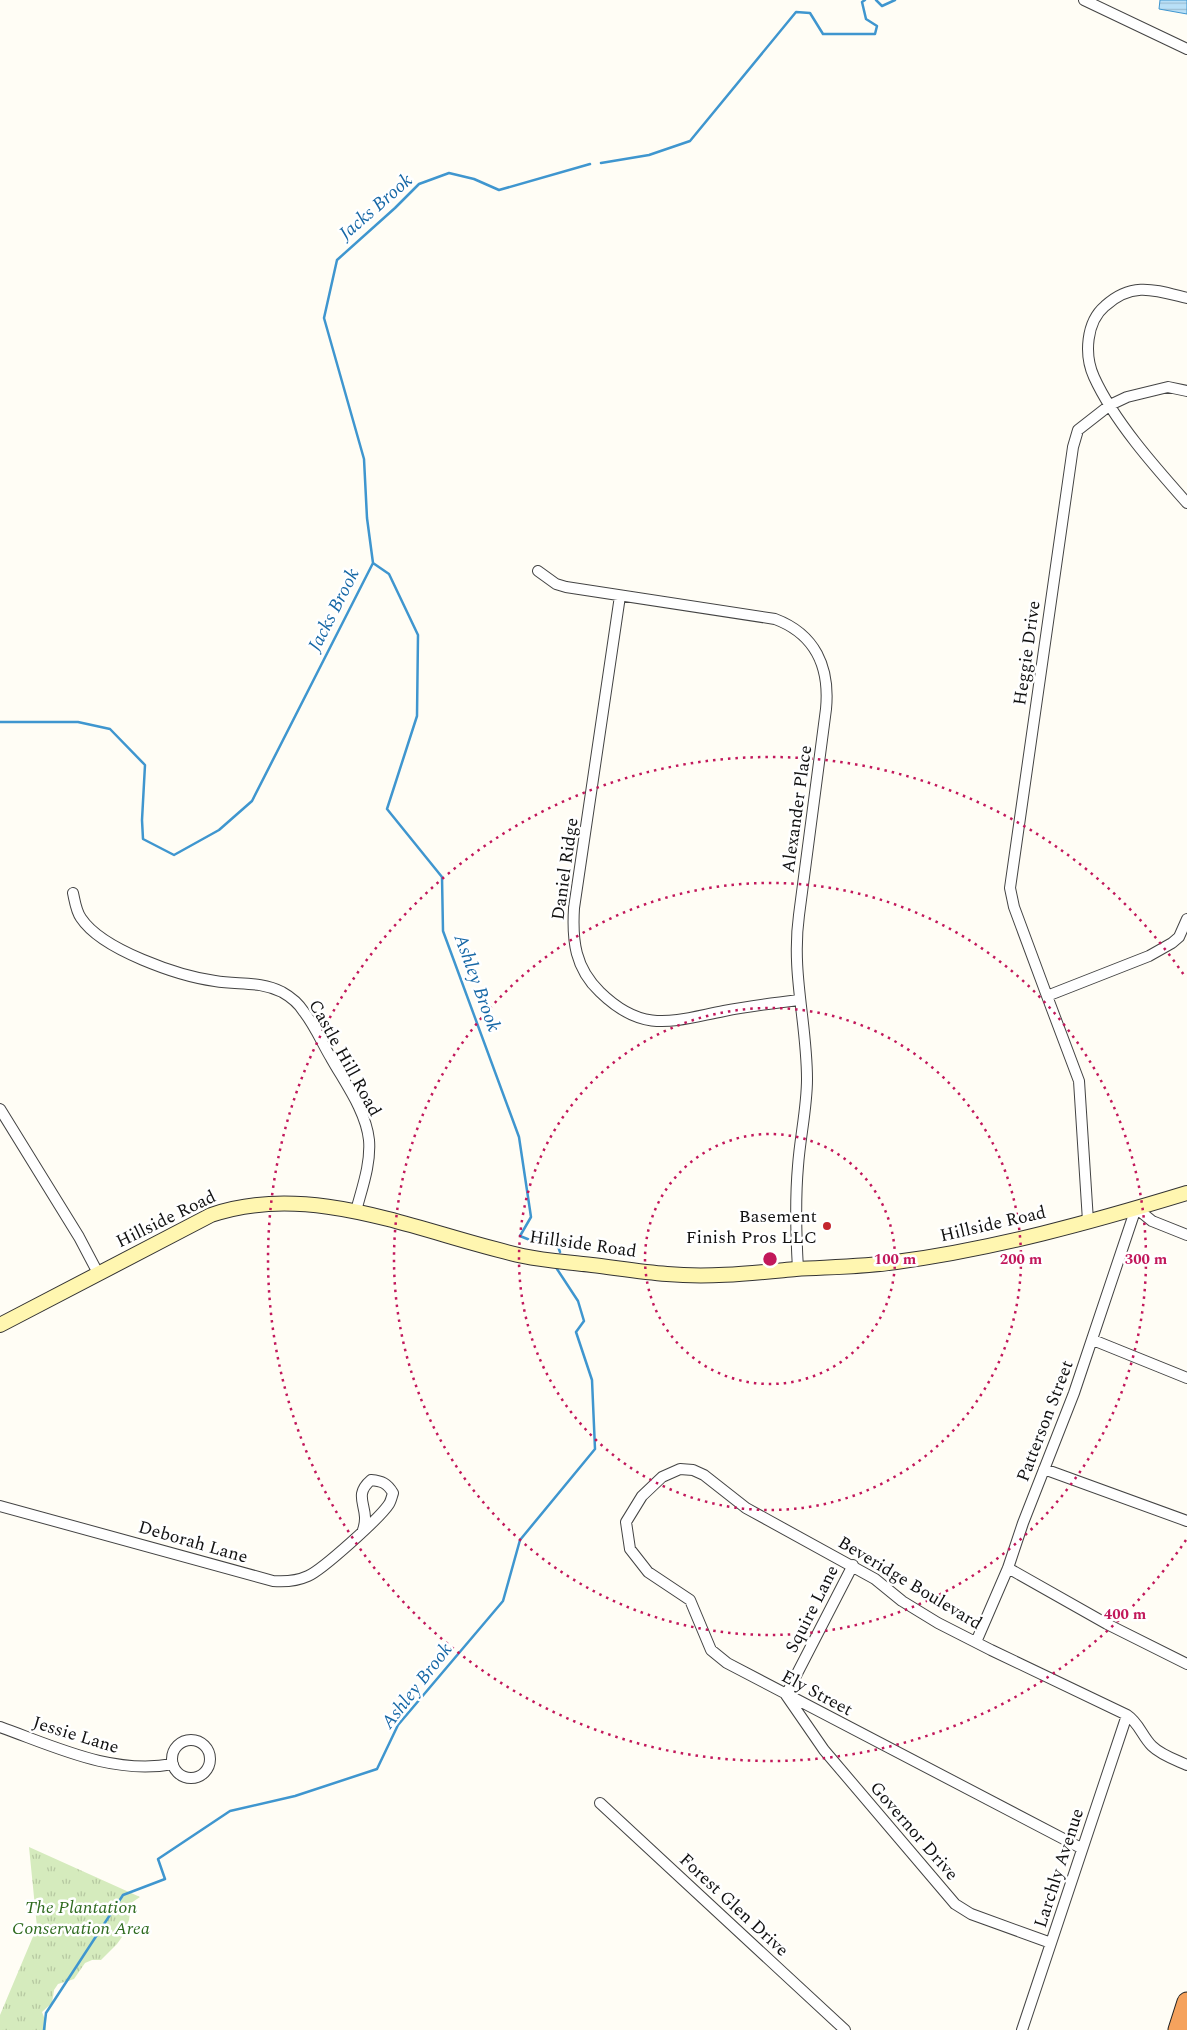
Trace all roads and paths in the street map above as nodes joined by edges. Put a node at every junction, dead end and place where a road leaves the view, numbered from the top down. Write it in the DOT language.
graph roads {
  1 [pos="1084,0"];
  2 [pos="1187,49"];
  3 [pos="1187,298"];
  4 [pos="1187,391"];
  5 [pos="1110,404"];
  6 [pos="1187,503"];
  7 [pos="538,571"];
  8 [pos="620,596"];
  9 [pos="73,893"];
  10 [pos="1187,919"];
  11 [pos="1047,996"];
  12 [pos="799,1000"];
  13 [pos="0,1109"];
  14 [pos="1187,1193"];
  15 [pos="1136,1208"];
  16 [pos="356,1211"];
  17 [pos="1088,1221"];
  18 [pos="1187,1235"];
  19 [pos="798,1269"];
  20 [pos="98,1273"];
  21 [pos="0,1325"];
  22 [pos="1093,1340"];
  23 [pos="1187,1378"];
  24 [pos="1044,1469"];
  25 [pos="642,1496"];
  26 [pos="0,1506"];
  27 [pos="1187,1522"];
  28 [pos="363,1530"];
  29 [pos="853,1566"];
  30 [pos="1008,1568"];
  31 [pos="976,1642"];
  32 [pos="1187,1664"];
  33 [pos="786,1695"];
  34 [pos="1127,1715"];
  35 [pos="0,1727"];
  36 [pos="173,1764"];
  37 [pos="1187,1765"];
  38 [pos="600,1803"];
  39 [pos="1081,1848"];
  40 [pos="1051,1943"];
  41 [pos="1187,2002"];
  42 [pos="845,2030"];
  43 [pos="1022,2030"];
  44 [pos="1178,2030"];
  1 -- 2 [label="street"];
  3 -- 5 [label="street"];
  4 -- 5 [label="street, Heggie Drive"];
  5 -- 6 [label="street"];
  5 -- 11 [label="street, Heggie Drive"];
  7 -- 8 [label="street, Alexander Place"];
  8 -- 12 [label="street, Alexander Place"];
  8 -- 12 [label="street, Daniel Ridge"];
  9 -- 16 [label="street, Castle Hill Road"];
  10 -- 11 [label="street"];
  11 -- 17 [label="street, Heggie Drive"];
  12 -- 19 [label="street, Alexander Place"];
  13 -- 20 [label="street"];
  14 -- 15 [label="street, Hillside Road"];
  15 -- 17 [label="street, Hillside Road"];
  15 -- 18 [label="street"];
  15 -- 22 [label="street, Patterson Street"];
  16 -- 19 [label="street, Hillside Road"];
  16 -- 20 [label="street, Hillside Road"];
  17 -- 19 [label="street, Hillside Road"];
  20 -- 21 [label="street, Hillside Road"];
  22 -- 23 [label="street"];
  22 -- 24 [label="street, Patterson Street"];
  24 -- 27 [label="street"];
  24 -- 30 [label="street, Patterson Street"];
  25 -- 29 [label="street, Beveridge Boulevard"];
  25 -- 33 [label="street, Ely Street"];
  26 -- 28 [label="street, Deborah Lane"];
  28 -- 28 [label="street, Deborah Lane"];
  29 -- 31 [label="street, Beveridge Boulevard"];
  29 -- 33 [label="street, Squire Lane"];
  30 -- 31 [label="street, Patterson Street"];
  30 -- 32 [label="street"];
  31 -- 34 [label="street, Beveridge Boulevard"];
  33 -- 39 [label="street, Ely Street"];
  33 -- 40 [label="street, Governor Drive"];
  34 -- 37 [label="street, Beveridge Boulevard"];
  34 -- 39 [label="street, Larchly Avenue"];
  35 -- 36 [label="street, Jessie Lane"];
  38 -- 42 [label="street, Forest Glen Drive"];
  39 -- 40 [label="street, Larchly Avenue"];
  40 -- 43 [label="street, Larchly Avenue"];
  41 -- 44 [label="highway"];
}
